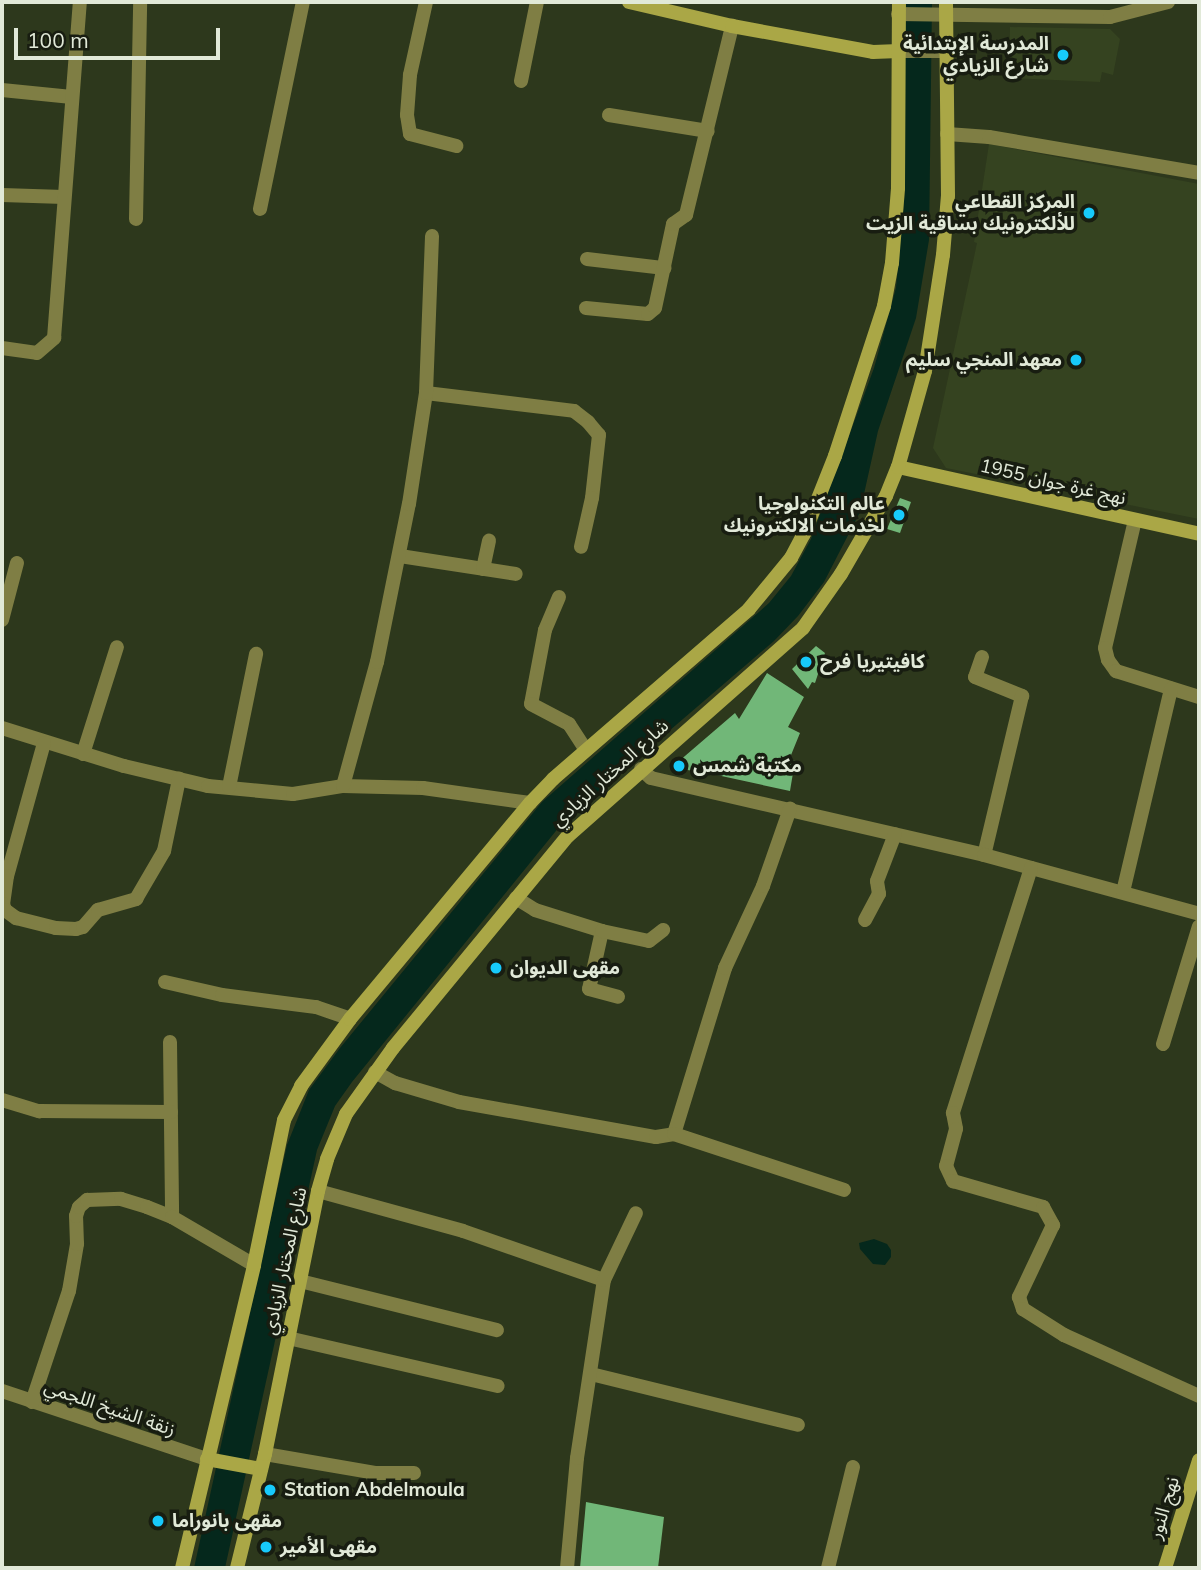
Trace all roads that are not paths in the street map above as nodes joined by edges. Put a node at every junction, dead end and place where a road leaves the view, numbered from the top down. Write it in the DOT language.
graph roads {
  1 [pos="80,2"];
  2 [pos="140,2"];
  3 [pos="303,2"];
  4 [pos="426,2"];
  5 [pos="537,2"];
  6 [pos="629,2"];
  7 [pos="1168,2"];
  8 [pos="900,10"];
  9 [pos="942,10"];
  10 [pos="732,26"];
  11 [pos="901,51"];
  12 [pos="939,51"];
  13 [pos="521,81"];
  14 [pos="2,90"];
  15 [pos="72,97"];
  16 [pos="609,115"];
  17 [pos="708,131"];
  18 [pos="947,134"];
  19 [pos="456,146"];
  20 [pos="1199,173"];
  21 [pos="2,195"];
  22 [pos="64,197"];
  23 [pos="260,208"];
  24 [pos="135,219"];
  25 [pos="432,236"];
  26 [pos="587,259"];
  27 [pos="664,268"];
  28 [pos="586,308"];
  29 [pos="2,348"];
  30 [pos="426,393"];
  31 [pos="898,467"];
  32 [pos="1135,520"];
  33 [pos="1199,534"];
  34 [pos="489,541"];
  35 [pos="581,547"];
  36 [pos="400,556"];
  37 [pos="17,563"];
  38 [pos="483,569"];
  39 [pos="516,574"];
  40 [pos="559,597"];
  41 [pos="2,620"];
  42 [pos="117,647"];
  43 [pos="256,654"];
  44 [pos="982,657"];
  45 [pos="1171,689"];
  46 [pos="1199,697"];
  47 [pos="2,728"];
  48 [pos="44,743"];
  49 [pos="586,751"];
  50 [pos="83,754"];
  51 [pos="641,769"];
  52 [pos="179,779"];
  53 [pos="343,786"];
  54 [pos="229,787"];
  55 [pos="530,803"];
  56 [pos="790,809"];
  57 [pos="895,834"];
  58 [pos="984,855"];
  59 [pos="1031,868"];
  60 [pos="1123,892"];
  61 [pos="516,898"];
  62 [pos="1199,914"];
  63 [pos="865,920"];
  64 [pos="1199,926"];
  65 [pos="602,930"];
  66 [pos="663,930"];
  67 [pos="165,982"];
  68 [pos="618,996"];
  69 [pos="350,1019"];
  70 [pos="170,1042"];
  71 [pos="1163,1044"];
  72 [pos="375,1072"];
  73 [pos="2,1100"];
  74 [pos="172,1112"];
  75 [pos="674,1134"];
  76 [pos="844,1190"];
  77 [pos="318,1191"];
  78 [pos="636,1213"];
  79 [pos="172,1217"];
  80 [pos="254,1265"];
  81 [pos="604,1280"];
  82 [pos="300,1281"];
  83 [pos="497,1330"];
  84 [pos="288,1338"];
  85 [pos="591,1374"];
  86 [pos="498,1386"];
  87 [pos="2,1391"];
  88 [pos="1199,1396"];
  89 [pos="32,1402"];
  90 [pos="798,1426"];
  91 [pos="207,1459"];
  92 [pos="1199,1460"];
  93 [pos="263,1462"];
  94 [pos="853,1467"];
  95 [pos="414,1473"];
  96 [pos="1195,1486"];
  97 [pos="182,1568"];
  98 [pos="237,1568"];
  99 [pos="567,1568"];
  100 [pos="828,1568"];
  101 [pos="1166,1568"];
  1 -- 15 [label="street"];
  2 -- 24 [label="street"];
  3 -- 23 [label="street"];
  4 -- 19 [label="street"];
  5 -- 13 [label="street"];
  6 -- 10 [label="street"];
  7 -- 9 [label="street"];
  8 -- 9 [label="street"];
  8 -- 11 [label="street"];
  9 -- 12 [label="street, شارع المختار الزيادي"];
  10 -- 11 [label="street"];
  10 -- 17 [label="street"];
  11 -- 12 [label="street"];
  11 -- 49 [label="street"];
  12 -- 18 [label="street, شارع المختار الزيادي"];
  14 -- 15 [label="street"];
  15 -- 22 [label="street"];
  16 -- 17 [label="street"];
  17 -- 27 [label="street"];
  18 -- 20 [label="street"];
  18 -- 31 [label="street, شارع المختار الزيادي"];
  21 -- 22 [label="street"];
  22 -- 29 [label="street"];
  25 -- 30 [label="street"];
  26 -- 27 [label="street"];
  27 -- 28 [label="street"];
  30 -- 35 [label="street"];
  30 -- 36 [label="street"];
  31 -- 32 [label="street, نهج غرة جوان 1955"];
  31 -- 51 [label="street, شارع المختار الزيادي"];
  32 -- 33 [label="street, نهج غرة جوان 1955"];
  32 -- 45 [label="street"];
  34 -- 38 [label="street"];
  36 -- 38 [label="street"];
  36 -- 53 [label="street"];
  37 -- 41 [label="street"];
  38 -- 39 [label="street"];
  40 -- 49 [label="street"];
  42 -- 50 [label="street"];
  43 -- 54 [label="street"];
  44 -- 58 [label="street"];
  45 -- 46 [label="street"];
  45 -- 60 [label="street"];
  47 -- 48 [label="street"];
  48 -- 50 [label="street"];
  48 -- 52 [label="street"];
  49 -- 55 [label="street"];
  50 -- 52 [label="street"];
  51 -- 56 [label="street"];
  51 -- 61 [label="street, شارع المختار الزيادي"];
  52 -- 54 [label="street"];
  53 -- 54 [label="street"];
  53 -- 55 [label="street"];
  55 -- 69 [label="street"];
  56 -- 57 [label="street"];
  56 -- 75 [label="street"];
  57 -- 58 [label="street"];
  57 -- 63 [label="street"];
  58 -- 59 [label="street"];
  59 -- 60 [label="street"];
  59 -- 88 [label="street"];
  60 -- 62 [label="street"];
  61 -- 65 [label="street"];
  61 -- 72 [label="street, شارع المختار الزيادي"];
  64 -- 71 [label="street"];
  65 -- 66 [label="street"];
  65 -- 68 [label="street"];
  67 -- 69 [label="street"];
  69 -- 80 [label="street"];
  70 -- 74 [label="street"];
  72 -- 75 [label="street"];
  72 -- 77 [label="street, شارع المختار الزيادي"];
  73 -- 74 [label="street"];
  74 -- 79 [label="street"];
  75 -- 76 [label="street"];
  77 -- 81 [label="street"];
  77 -- 82 [label="street, شارع المختار الزيادي"];
  78 -- 81 [label="street"];
  79 -- 80 [label="street"];
  79 -- 89 [label="street"];
  80 -- 91 [label="street"];
  81 -- 85 [label="street"];
  82 -- 83 [label="street"];
  82 -- 84 [label="street, شارع المختار الزيادي"];
  84 -- 86 [label="street"];
  84 -- 93 [label="street, شارع المختار الزيادي"];
  85 -- 90 [label="street"];
  85 -- 99 [label="street"];
  87 -- 89 [label="street, زنقة الشيخ اللجمي"];
  89 -- 91 [label="street, زنقة الشيخ اللجمي"];
  91 -- 93 [label="street"];
  91 -- 97 [label="street"];
  92 -- 96 [label="street, نهج النور"];
  93 -- 95 [label="street"];
  93 -- 98 [label="street, شارع المختار الزيادي"];
  94 -- 100 [label="street"];
  96 -- 101 [label="street, نهج النور"];
}
